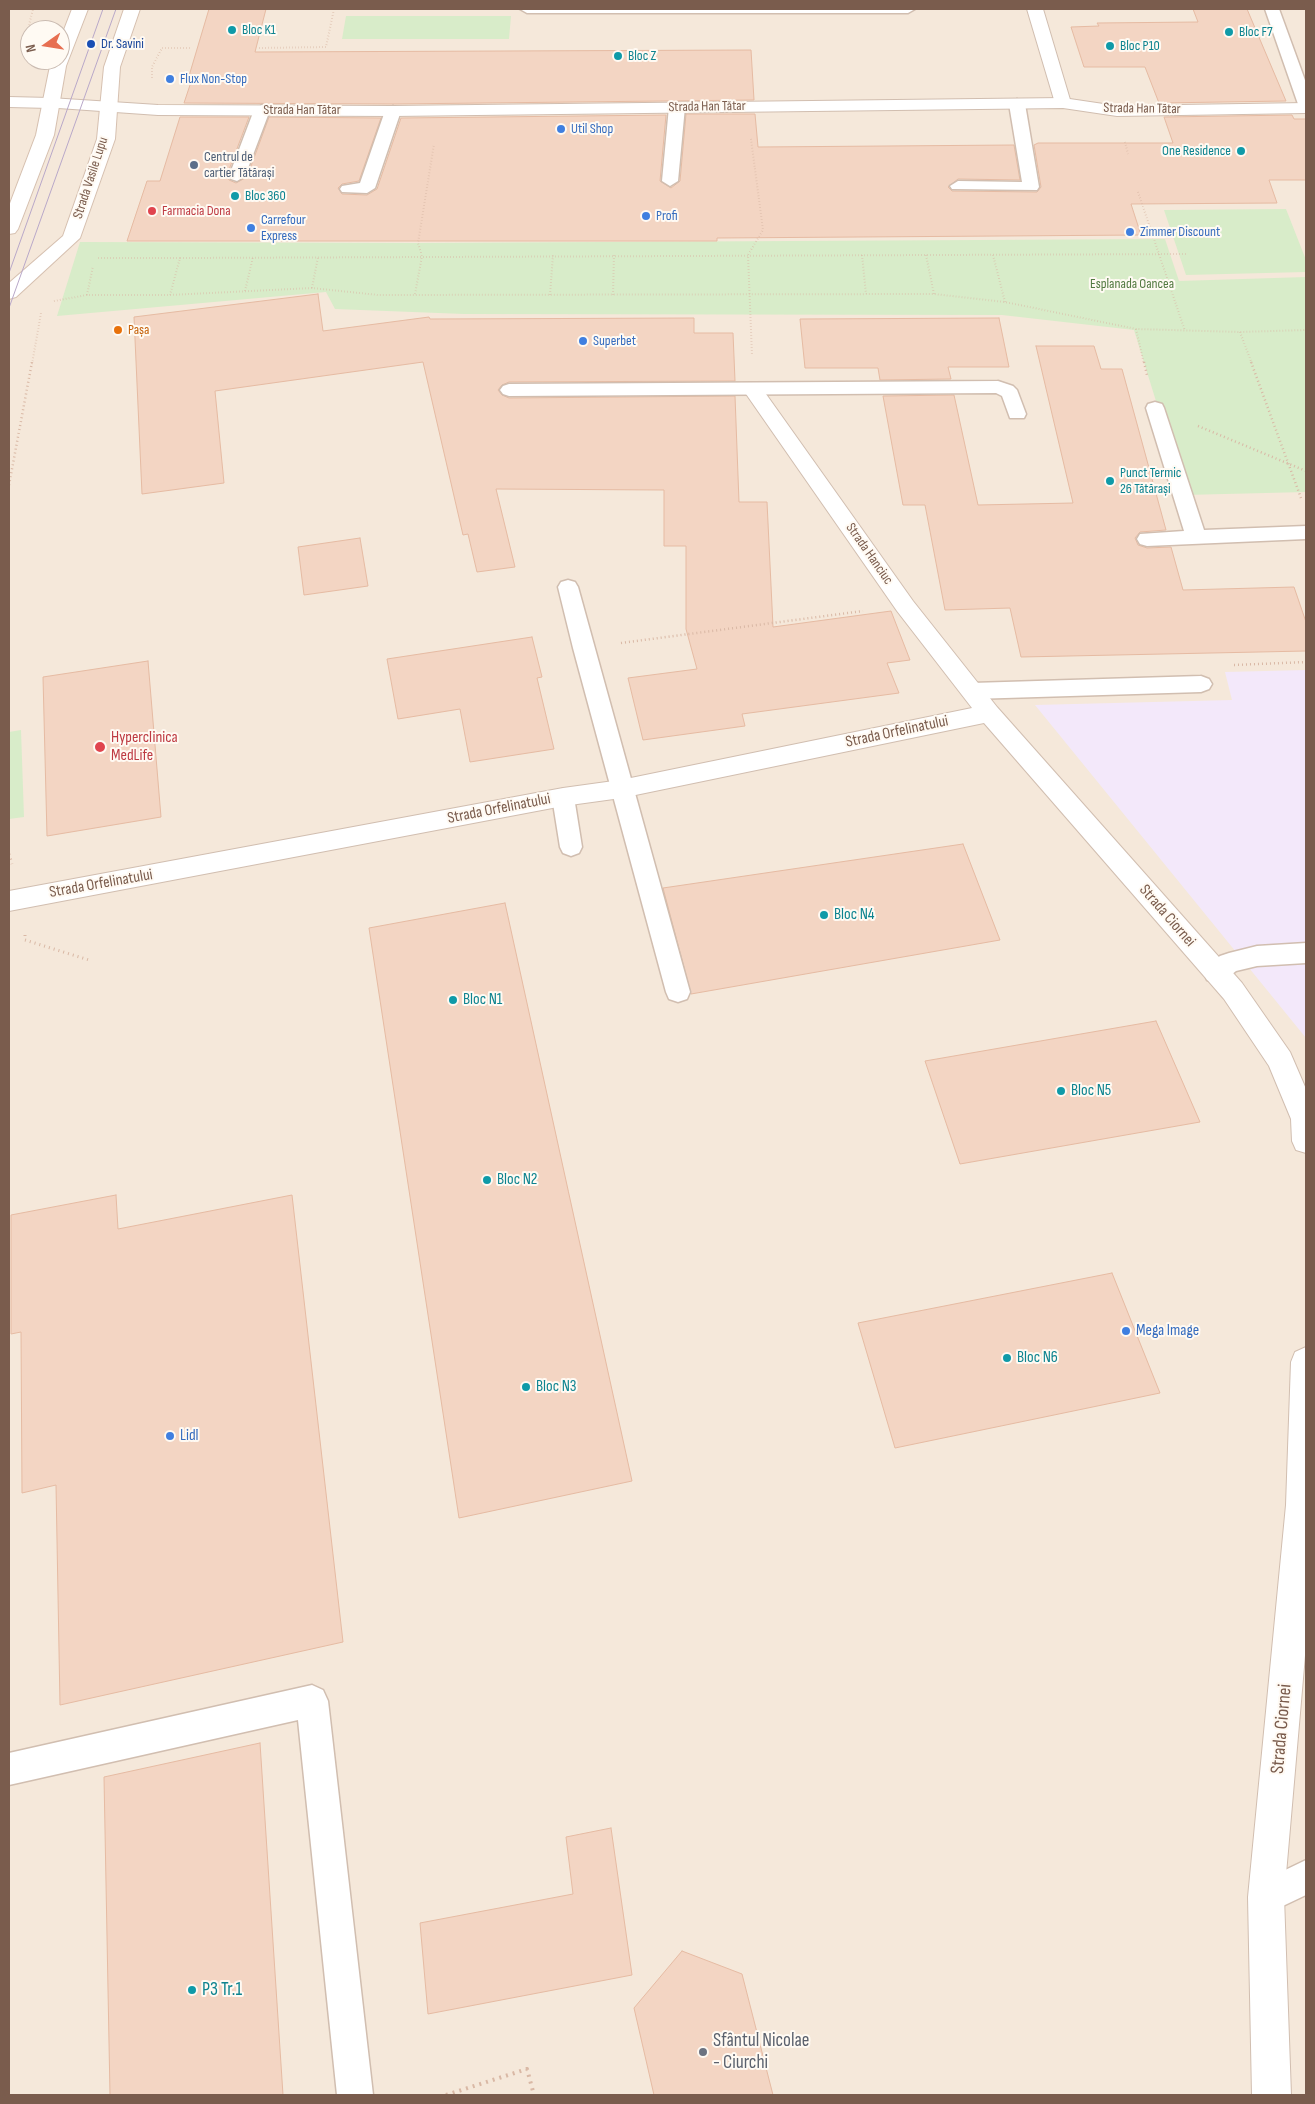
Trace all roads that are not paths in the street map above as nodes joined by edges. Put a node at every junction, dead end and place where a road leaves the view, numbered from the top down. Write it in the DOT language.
graph roads {
  1 [pos="80,9"];
  2 [pos="132,9"];
  3 [pos="527,9"];
  4 [pos="697,9"];
  5 [pos="753,9"];
  6 [pos="908,9"];
  7 [pos="1035,9"];
  8 [pos="1272,9"];
  9 [pos="9,102"];
  10 [pos="50,103"];
  11 [pos="1063,103"];
  12 [pos="1017,104"];
  13 [pos="1306,104"];
  14 [pos="107,106"];
  15 [pos="677,107"];
  16 [pos="1306,108"];
  17 [pos="262,110"];
  18 [pos="393,111"];
  19 [pos="237,176"];
  20 [pos="670,181"];
  21 [pos="958,186"];
  22 [pos="348,188"];
  23 [pos="9,229"];
  24 [pos="9,293"];
  25 [pos="509,390"];
  26 [pos="754,390"];
  27 [pos="1154,408"];
  28 [pos="1017,414"];
  29 [pos="1306,533"];
  30 [pos="1196,537"];
  31 [pos="1147,539"];
  32 [pos="568,587"];
  33 [pos="1201,684"];
  34 [pos="972,691"];
  35 [pos="989,713"];
  36 [pos="621,789"];
  37 [pos="563,797"];
  38 [pos="572,847"];
  39 [pos="17,899"];
  40 [pos="1306,953"];
  41 [pos="1216,973"];
  42 [pos="678,992"];
  43 [pos="1306,1141"];
  44 [pos="1306,1362"];
  45 [pos="9,1769"];
  46 [pos="1306,1877"];
  47 [pos="1266,1897"];
  48 [pos="356,2095"];
  49 [pos="1271,2095"];
  1 -- 10 [label="street"];
  2 -- 14 [label="street, Strada Vasile Lupu"];
  3 -- 4 [label="lane"];
  4 -- 5 [label="lane"];
  5 -- 6 [label="lane"];
  7 -- 11 [label="street"];
  8 -- 13 [label="lane"];
  9 -- 10 [label="street, Strada Han Tătar"];
  10 -- 14 [label="street, Strada Han Tătar"];
  10 -- 23 [label="street"];
  11 -- 12 [label="street, Strada Han Tătar"];
  11 -- 16 [label="street, Strada Han Tătar"];
  12 -- 15 [label="street, Strada Han Tătar"];
  12 -- 21 [label="lane"];
  14 -- 17 [label="street, Strada Han Tătar"];
  14 -- 24 [label="street, Strada Vasile Lupu"];
  15 -- 18 [label="street, Strada Han Tătar"];
  15 -- 20 [label="lane"];
  17 -- 18 [label="street, Strada Han Tătar"];
  17 -- 19 [label="lane"];
  18 -- 22 [label="lane"];
  25 -- 26 [label="lane"];
  26 -- 28 [label="lane"];
  26 -- 34 [label="street, Strada Hanciuc"];
  27 -- 30 [label="lane"];
  29 -- 30 [label="lane"];
  30 -- 31 [label="lane"];
  32 -- 36 [label="lane"];
  33 -- 34 [label="lane"];
  34 -- 35 [label="street, Strada Hanciuc"];
  35 -- 36 [label="street, Strada Orfelinatului"];
  35 -- 41 [label="street, Strada Ciornei"];
  36 -- 37 [label="street, Strada Orfelinatului"];
  36 -- 42 [label="lane"];
  37 -- 38 [label="lane"];
  37 -- 39 [label="street, Strada Orfelinatului"];
  40 -- 41 [label="lane"];
  41 -- 43 [label="street, Strada Ciornei"];
  44 -- 47 [label="street, Strada Ciornei"];
  45 -- 48 [label="lane"];
  46 -- 47 [label="lane"];
  47 -- 49 [label="street, Strada Ciornei"];
}
